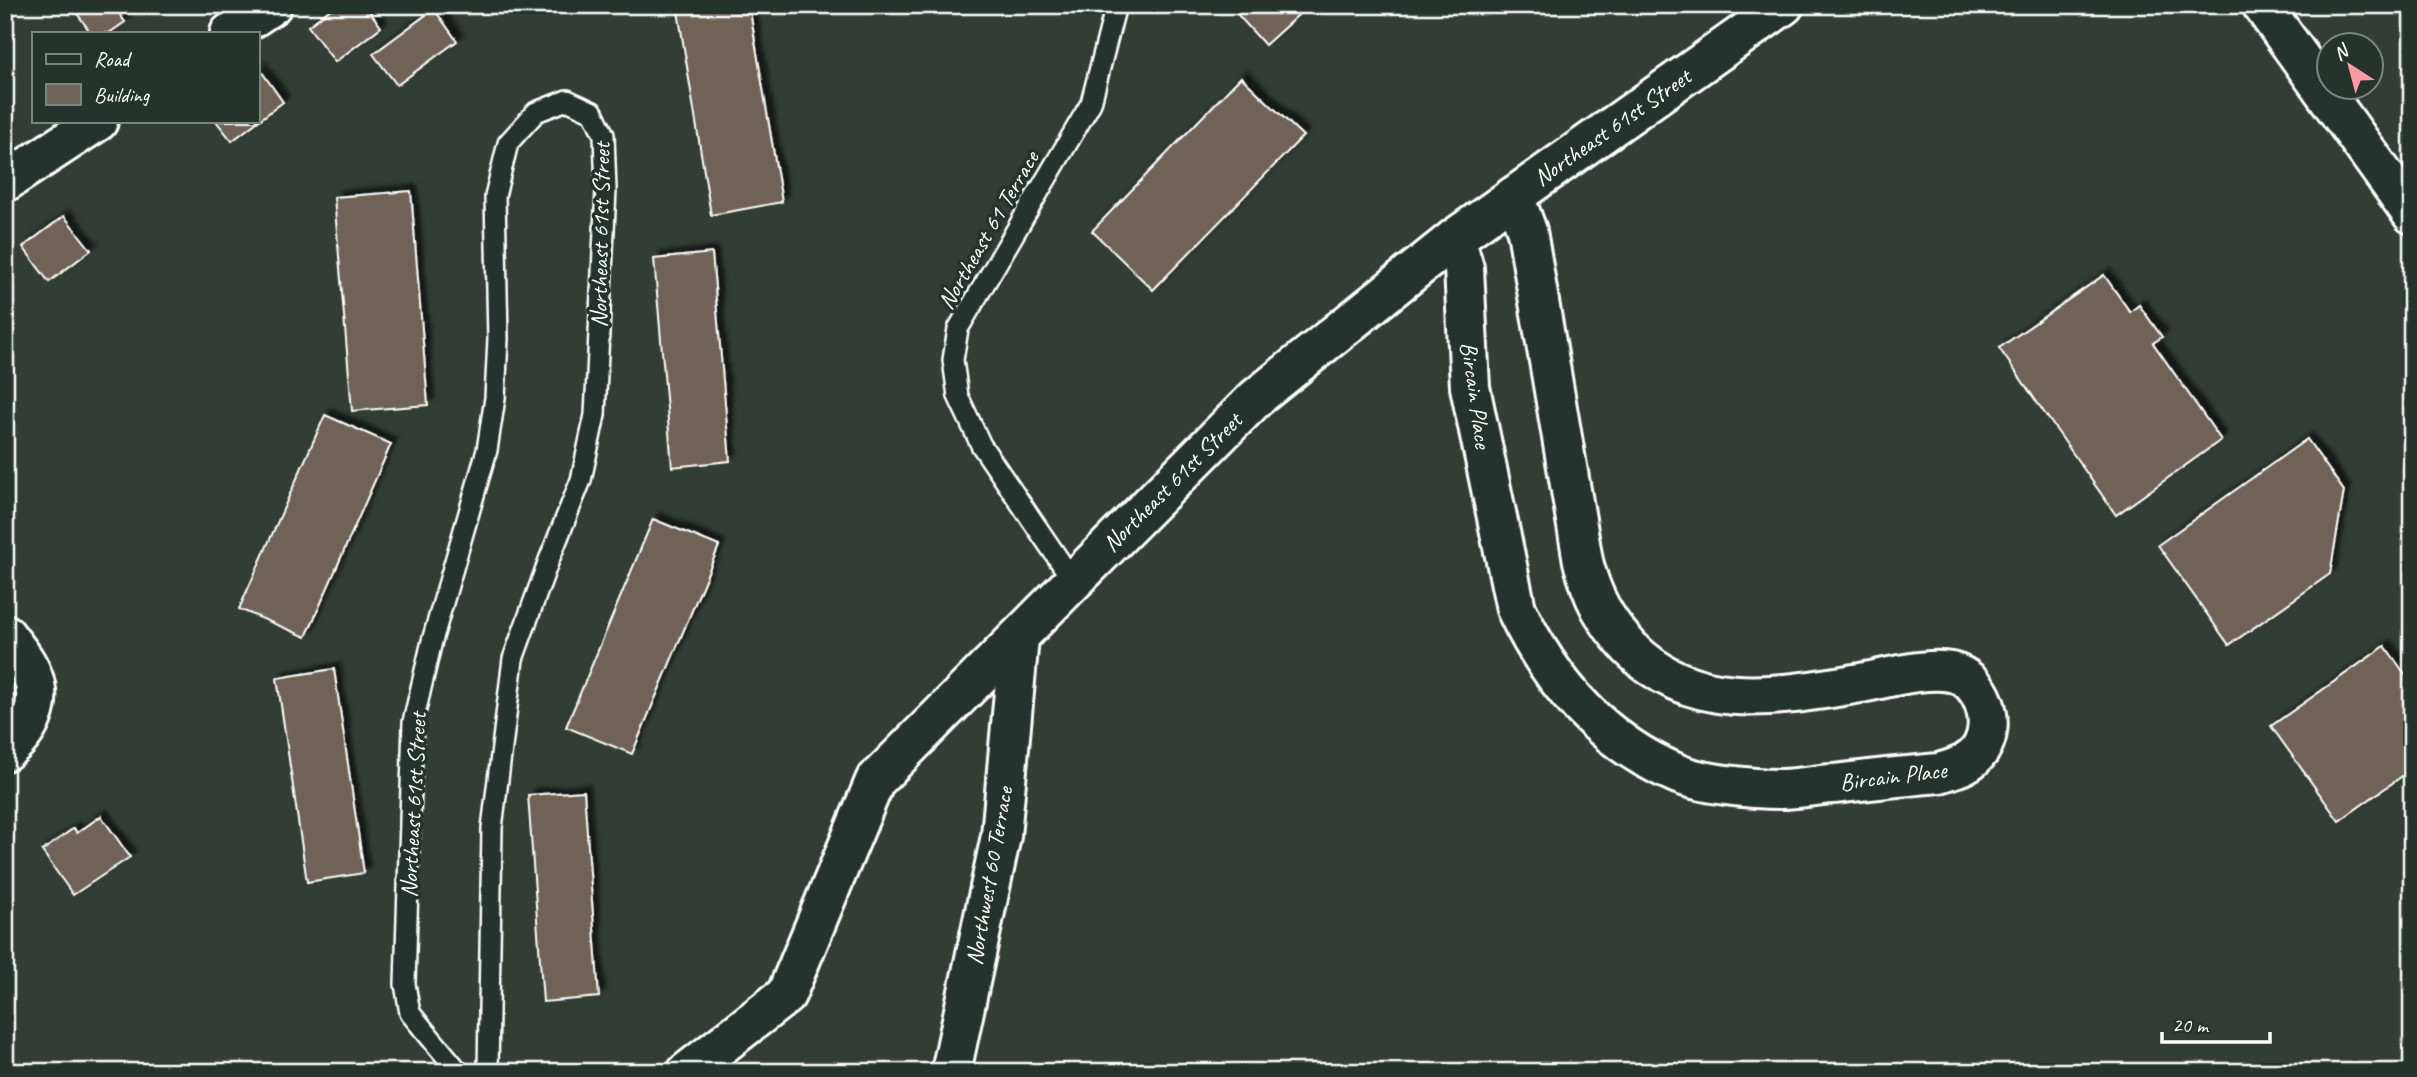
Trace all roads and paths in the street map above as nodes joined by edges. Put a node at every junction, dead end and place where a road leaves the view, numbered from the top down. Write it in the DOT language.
graph roads {
  1 [pos="272,5"];
  2 [pos="1116,5"];
  3 [pos="1784,5"];
  4 [pos="2262,5"];
  5 [pos="232,32"];
  6 [pos="96,122"];
  7 [pos="5,182"];
  8 [pos="1514,196"];
  9 [pos="2412,214"];
  10 [pos="1455,238"];
  11 [pos="1074,582"];
  12 [pos="5,634"];
  13 [pos="1019,637"];
  14 [pos="5,751"];
  15 [pos="459,1072"];
  16 [pos="488,1072"];
  17 [pos="687,1072"];
  18 [pos="951,1072"];
  1 -- 5 [label="street"];
  2 -- 11 [label="lane, Northeast 61 Terrace"];
  3 -- 8 [label="street, Northeast 61st Street"];
  4 -- 9 [label="street"];
  6 -- 7 [label="street"];
  8 -- 10 [label="street, Northeast 61st Street"];
  8 -- 10 [label="street, Bircain Place"];
  10 -- 11 [label="street, Northeast 61st Street"];
  11 -- 13 [label="street, Northeast 61st Street"];
  12 -- 14 [label="street"];
  13 -- 17 [label="street, Northeast 61st Street"];
  13 -- 18 [label="street, Northwest 60 Terrace"];
  15 -- 16 [label="lane, Northeast 61st Street"];
}
